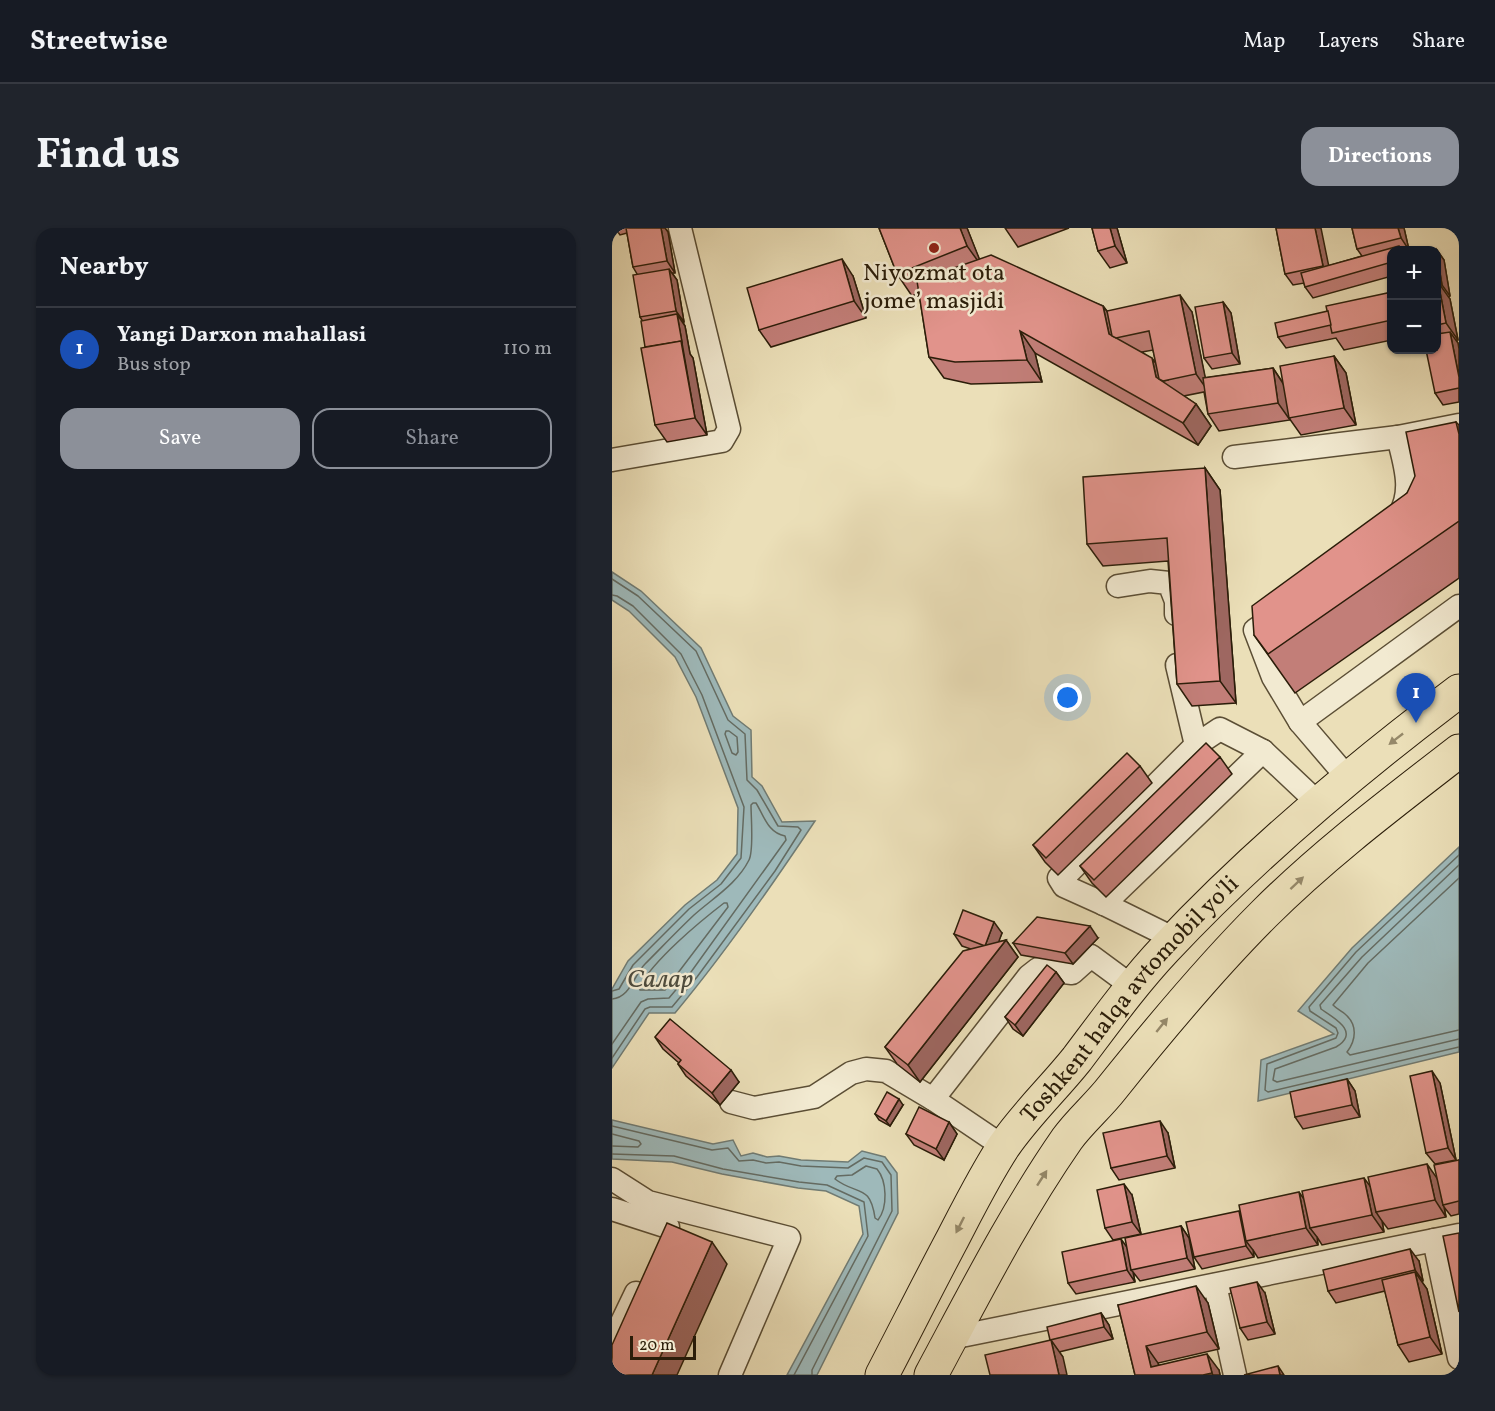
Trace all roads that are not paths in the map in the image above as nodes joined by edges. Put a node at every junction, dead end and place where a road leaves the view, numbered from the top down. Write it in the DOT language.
graph roads {
  1 [pos="680,228"];
  2 [pos="1459,425"];
  3 [pos="1398,437"];
  4 [pos="1234,457"];
  5 [pos="612,460"];
  6 [pos="1380,535"];
  7 [pos="1118,586"];
  8 [pos="1459,606"];
  9 [pos="1282,610"];
  10 [pos="1459,691"];
  11 [pos="1299,722"];
  12 [pos="1196,745"];
  13 [pos="1263,751"];
  14 [pos="1459,751"];
  15 [pos="1347,777"];
  16 [pos="1317,802"];
  17 [pos="1104,904"];
  18 [pos="1175,939"];
  19 [pos="1133,987"];
  20 [pos="933,1099"];
  21 [pos="731,1102"];
  22 [pos="1004,1147"];
  23 [pos="612,1179"];
  24 [pos="982,1182"];
  25 [pos="1022,1208"];
  26 [pos="612,1209"];
  27 [pos="673,1218"];
  28 [pos="1459,1235"];
  29 [pos="1434,1240"];
  30 [pos="658,1248"];
  31 [pos="648,1270"];
  32 [pos="1215,1286"];
  33 [pos="620,1310"];
  34 [pos="951,1338"];
  35 [pos="612,1343"];
  36 [pos="1459,1358"];
  37 [pos="730,1375"];
  38 [pos="882,1375"];
  39 [pos="931,1375"];
  40 [pos="1235,1375"];
  1 -- 5 [label="street"];
  2 -- 3 [label="street"];
  3 -- 4 [label="street"];
  3 -- 6 [label="street"];
  7 -- 12 [label="street"];
  8 -- 11 [label="street"];
  9 -- 11 [label="street"];
  10 -- 15 [label="highway, Toshkent halqa avtomobil yo'li, one-way"];
  11 -- 15 [label="street"];
  12 -- 13 [label="street"];
  12 -- 17 [label="street"];
  13 -- 16 [label="street"];
  13 -- 17 [label="street"];
  25 -- 14 [label="highway, Toshkent halqa avtomobil yo'li, one-way"];
  15 -- 16 [label="highway, Toshkent halqa avtomobil yo'li"];
  16 -- 18 [label="highway, Toshkent halqa avtomobil yo'li"];
  17 -- 18 [label="street"];
  18 -- 19 [label="highway, Toshkent halqa avtomobil yo'li"];
  19 -- 20 [label="street"];
  19 -- 22 [label="highway, Toshkent halqa avtomobil yo'li"];
  20 -- 21 [label="street"];
  20 -- 22 [label="street"];
  22 -- 24 [label="highway, Toshkent halqa avtomobil yo'li"];
  23 -- 27 [label="street"];
  24 -- 25 [label="highway"];
  24 -- 38 [label="highway, Toshkent halqa avtomobil yo'li, one-way"];
  25 -- 34 [label="highway, Toshkent halqa avtomobil yo'li"];
  26 -- 27 [label="street"];
  27 -- 30 [label="street"];
  27 -- 37 [label="street"];
  28 -- 29 [label="street"];
  29 -- 32 [label="street"];
  29 -- 36 [label="street"];
  31 -- 33 [label="street"];
  32 -- 34 [label="street"];
  32 -- 40 [label="street"];
  33 -- 35 [label="street"];
  34 -- 39 [label="highway, Toshkent halqa avtomobil yo'li"];
}
